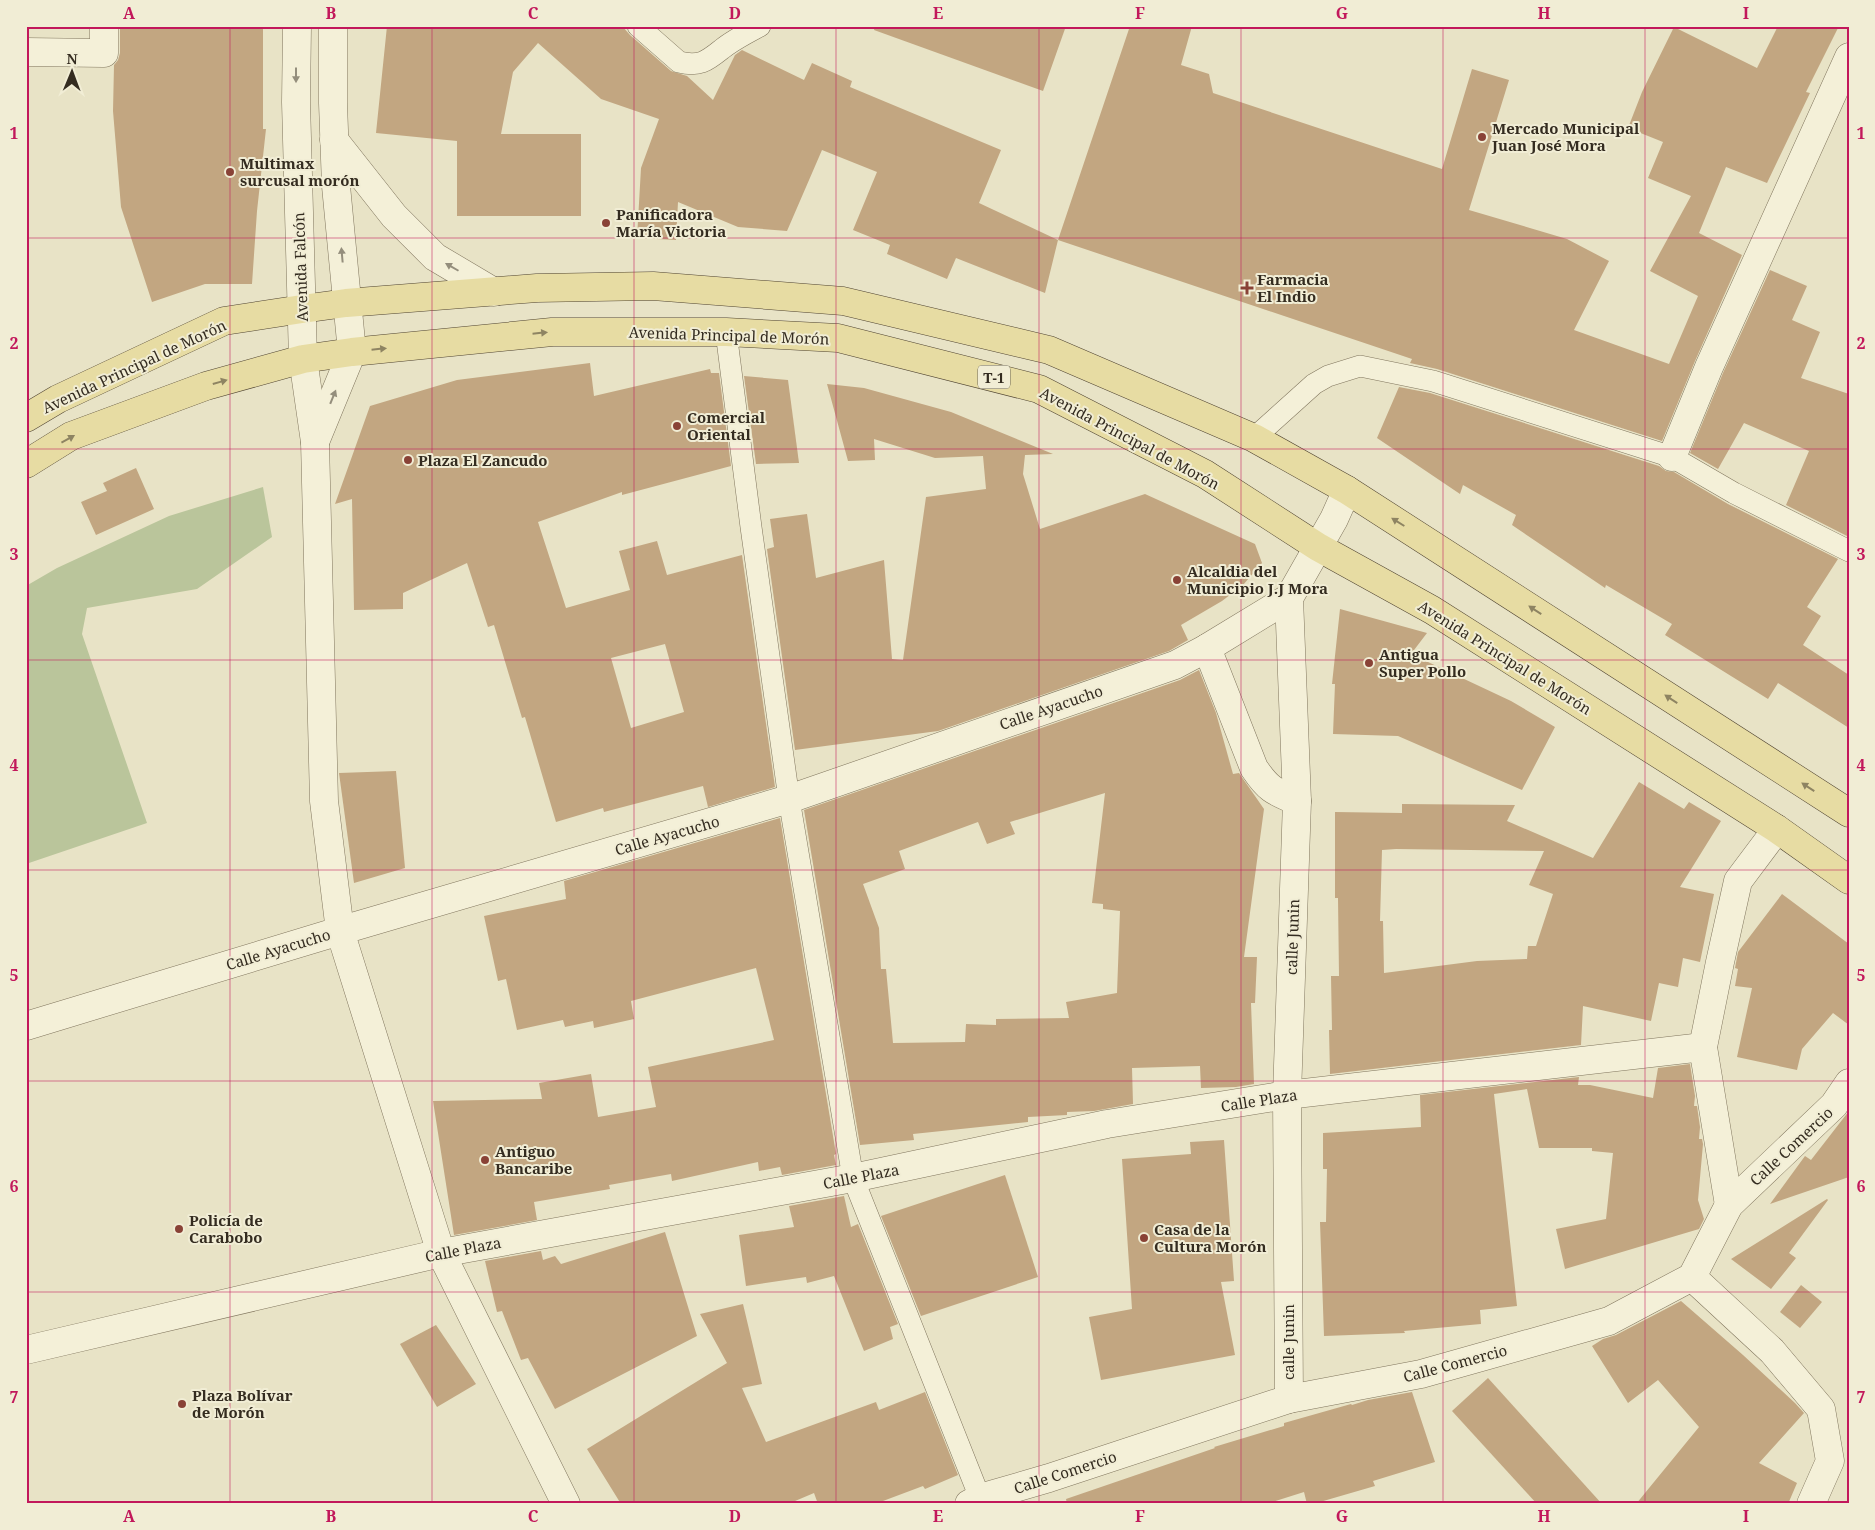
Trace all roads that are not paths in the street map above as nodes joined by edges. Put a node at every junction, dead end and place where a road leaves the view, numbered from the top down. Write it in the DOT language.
graph roads {
  1 [pos="104,26"];
  2 [pos="297,26"];
  3 [pos="333,26"];
  4 [pos="638,26"];
  5 [pos="760,26"];
  6 [pos="26,52"];
  7 [pos="1849,58"];
  8 [pos="334,140"];
  9 [pos="494,292"];
  10 [pos="346,303"];
  11 [pos="302,309"];
  12 [pos="726,332"];
  13 [pos="352,352"];
  14 [pos="303,358"];
  15 [pos="26,418"];
  16 [pos="1254,438"];
  17 [pos="315,442"];
  18 [pos="1672,457"];
  19 [pos="26,464"];
  20 [pos="1347,490"];
  21 [pos="1318,547"];
  22 [pos="1849,550"];
  23 [pos="1288,598"];
  24 [pos="1207,648"];
  25 [pos="789,799"];
  26 [pos="1297,801"];
  27 [pos="1849,813"];
  28 [pos="1777,829"];
  29 [pos="1849,880"];
  30 [pos="340,931"];
  31 [pos="26,1026"];
  32 [pos="1704,1047"];
  33 [pos="1849,1083"];
  34 [pos="1287,1095"];
  35 [pos="853,1178"];
  36 [pos="1729,1205"];
  37 [pos="441,1253"];
  38 [pos="1692,1277"];
  39 [pos="26,1350"];
  40 [pos="1289,1399"];
  41 [pos="975,1501"];
  42 [pos="566,1504"];
  43 [pos="1811,1504"];
  1 -- 6 [label="street"];
  2 -- 11 [label="street, Avenida Falcón, one-way"];
  3 -- 8 [label="street"];
  4 -- 5 [label="lane"];
  7 -- 18 [label="street"];
  9 -- 8 [label="street, one-way"];
  10 -- 8 [label="street, one-way"];
  9 -- 10 [label="main road, Avenida Principal de Morón"];
  9 -- 16 [label="main road, Avenida Principal de Morón"];
  10 -- 11 [label="main road, Avenida Principal de Morón"];
  10 -- 13 [label="street"];
  11 -- 14 [label="street, Avenida Falcón"];
  11 -- 15 [label="main road, Avenida Principal de Morón"];
  13 -- 12 [label="main road, Avenida Principal de Morón / T-1, one-way"];
  12 -- 21 [label="main road, Avenida Principal de Morón / T-1"];
  12 -- 25 [label="lane"];
  13 -- 14 [label="main road, Avenida Principal de Morón / T-1"];
  17 -- 13 [label="street, one-way"];
  14 -- 17 [label="street, Avenida Falcón"];
  19 -- 14 [label="main road, Avenida Principal de Morón / T-1, one-way"];
  16 -- 18 [label="lane"];
  16 -- 20 [label="main road, Avenida Principal de Morón"];
  17 -- 30 [label="street, Avenida Falcón"];
  18 -- 22 [label="lane"];
  20 -- 21 [label="street"];
  27 -- 20 [label="main road, Avenida Principal de Morón, one-way"];
  21 -- 23 [label="street"];
  21 -- 28 [label="main road, Avenida Principal de Morón / T-1"];
  23 -- 24 [label="street, Calle Ayacucho"];
  23 -- 26 [label="street, calle Junin"];
  24 -- 25 [label="street, Calle Ayacucho"];
  24 -- 26 [label="street"];
  25 -- 30 [label="street, Calle Ayacucho"];
  25 -- 35 [label="lane"];
  26 -- 34 [label="street, calle Junin"];
  28 -- 29 [label="main road, Avenida Principal de Morón / T-1"];
  28 -- 32 [label="street"];
  30 -- 31 [label="street, Calle Ayacucho"];
  30 -- 37 [label="street, Avenida Falcón"];
  32 -- 34 [label="street, Calle Plaza"];
  32 -- 36 [label="street"];
  33 -- 36 [label="street, Calle Comercio"];
  34 -- 35 [label="street, Calle Plaza"];
  34 -- 40 [label="street, calle Junin"];
  35 -- 37 [label="street, Calle Plaza"];
  35 -- 41 [label="lane"];
  36 -- 38 [label="street, Calle Comercio"];
  37 -- 39 [label="street, Calle Plaza"];
  37 -- 42 [label="street, Avenida Falcón"];
  38 -- 40 [label="street, Calle Comercio"];
  38 -- 43 [label="street"];
  40 -- 41 [label="street, Calle Comercio"];
}
